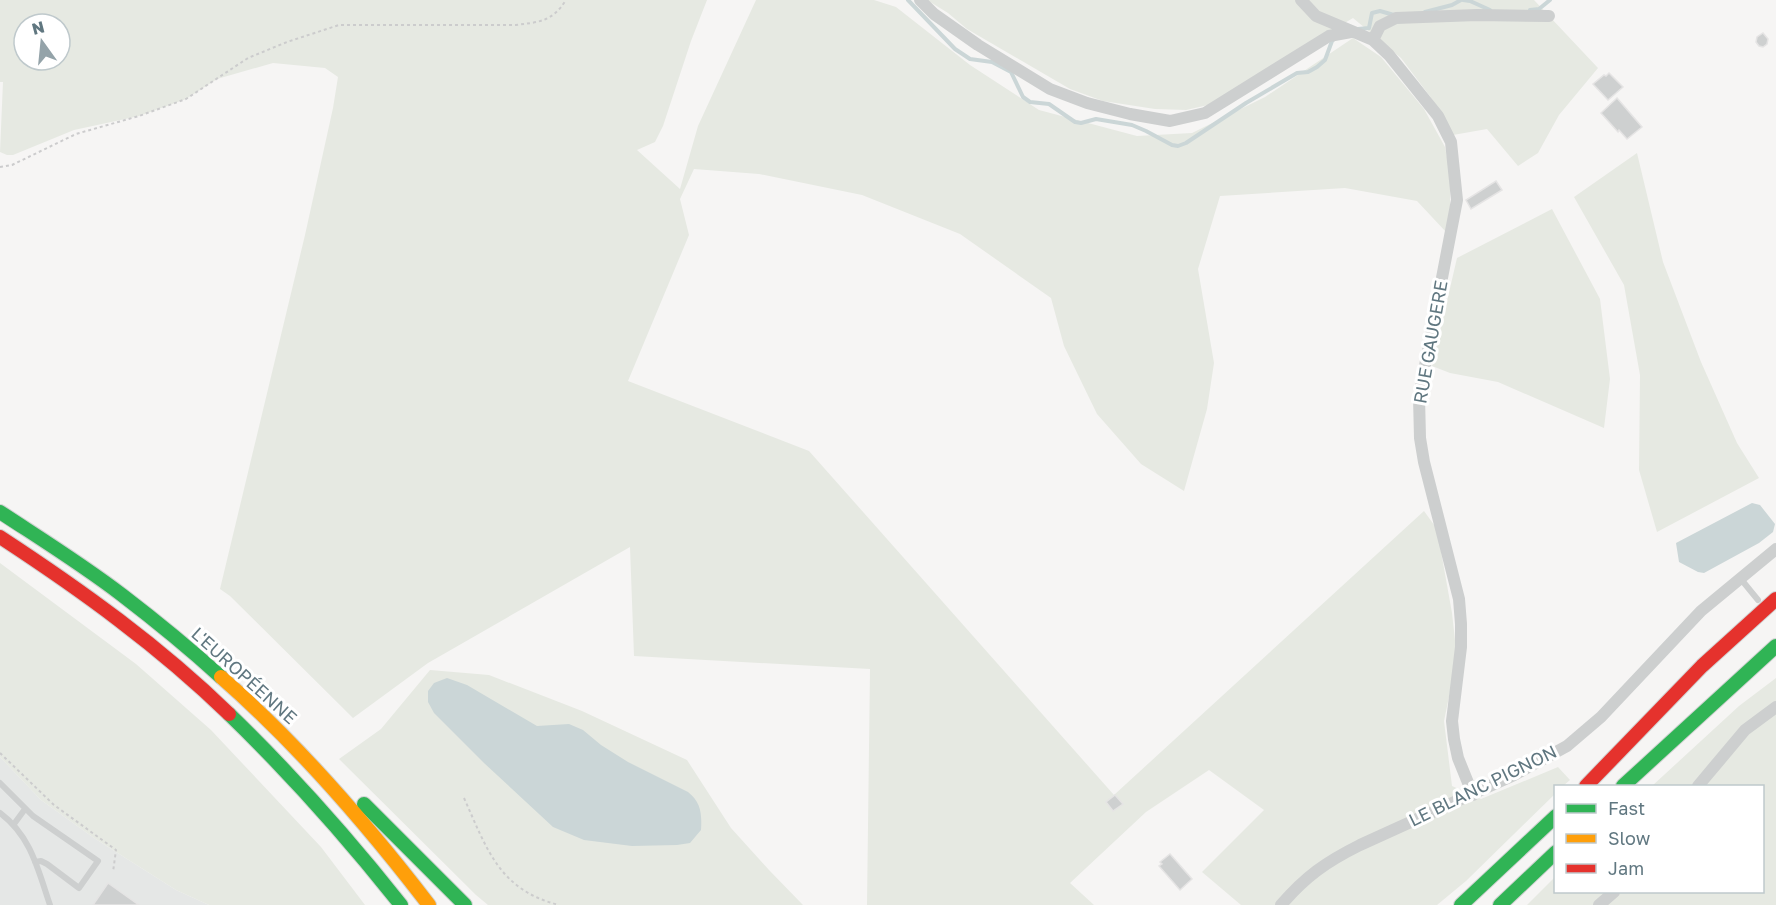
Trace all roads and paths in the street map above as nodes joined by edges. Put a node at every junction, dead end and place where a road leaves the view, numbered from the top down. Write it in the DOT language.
graph roads {
  1 [pos="566,0"];
  2 [pos="920,0"];
  3 [pos="1301,0"];
  4 [pos="1549,16"];
  5 [pos="1352,32"];
  6 [pos="1373,40"];
  7 [pos="0,167"];
  8 [pos="0,512"];
  9 [pos="0,537"];
  10 [pos="1776,549"];
  11 [pos="1740,578"];
  12 [pos="1776,599"];
  13 [pos="1758,600"];
  14 [pos="1776,614"];
  15 [pos="1776,646"];
  16 [pos="1776,662"];
  17 [pos="218,674"];
  18 [pos="218,703"];
  19 [pos="1776,707"];
  20 [pos="0,753"];
  21 [pos="0,783"];
  22 [pos="1588,785"];
  23 [pos="1588,785"];
  24 [pos="1626,785"];
  25 [pos="1626,785"];
  26 [pos="1699,785"];
  27 [pos="1473,795"];
  28 [pos="464,798"];
  29 [pos="25,809"];
  30 [pos="0,813"];
  31 [pos="1554,818"];
  32 [pos="14,824"];
  33 [pos="1554,854"];
  34 [pos="35,862"];
  35 [pos="113,872"];
  36 [pos="1612,893"];
  37 [pos="379,899"];
  38 [pos="50,905"];
  39 [pos="401,905"];
  40 [pos="429,905"];
  41 [pos="465,905"];
  42 [pos="559,905"];
  43 [pos="1281,905"];
  44 [pos="1461,905"];
  45 [pos="1500,905"];
  46 [pos="1599,905"];
  1 -- 7 [label="path"];
  2 -- 5 [label="street"];
  3 -- 5 [label="street, RUE GAUGERE"];
  4 -- 6 [label="street"];
  5 -- 6 [label="street, RUE GAUGERE"];
  6 -- 27 [label="street, RUE GAUGERE"];
  8 -- 17 [label="highway, L'EUROPÉENNE"];
  9 -- 18 [label="highway, L'EUROPÉENNE"];
  10 -- 11 [label="street, LE BLANC PIGNON"];
  11 -- 13 [label="lane"];
  11 -- 27 [label="street, LE BLANC PIGNON"];
  12 -- 22 [label="highway"];
  14 -- 23 [label="highway"];
  15 -- 24 [label="highway"];
  16 -- 25 [label="highway"];
  17 -- 40 [label="highway, L'EUROPÉENNE"];
  17 -- 41 [label="highway"];
  18 -- 37 [label="highway"];
  18 -- 39 [label="highway, L'EUROPÉENNE"];
  19 -- 26 [label="street"];
  20 -- 35 [label="path"];
  21 -- 29 [label="lane"];
  27 -- 43 [label="street, LE BLANC PIGNON"];
  28 -- 42 [label="path"];
  29 -- 32 [label="lane"];
  29 -- 34 [label="lane"];
  30 -- 32 [label="lane"];
  31 -- 44 [label="highway"];
  32 -- 34 [label="lane"];
  33 -- 45 [label="highway"];
  34 -- 38 [label="lane"];
  36 -- 46 [label="street"];
}
